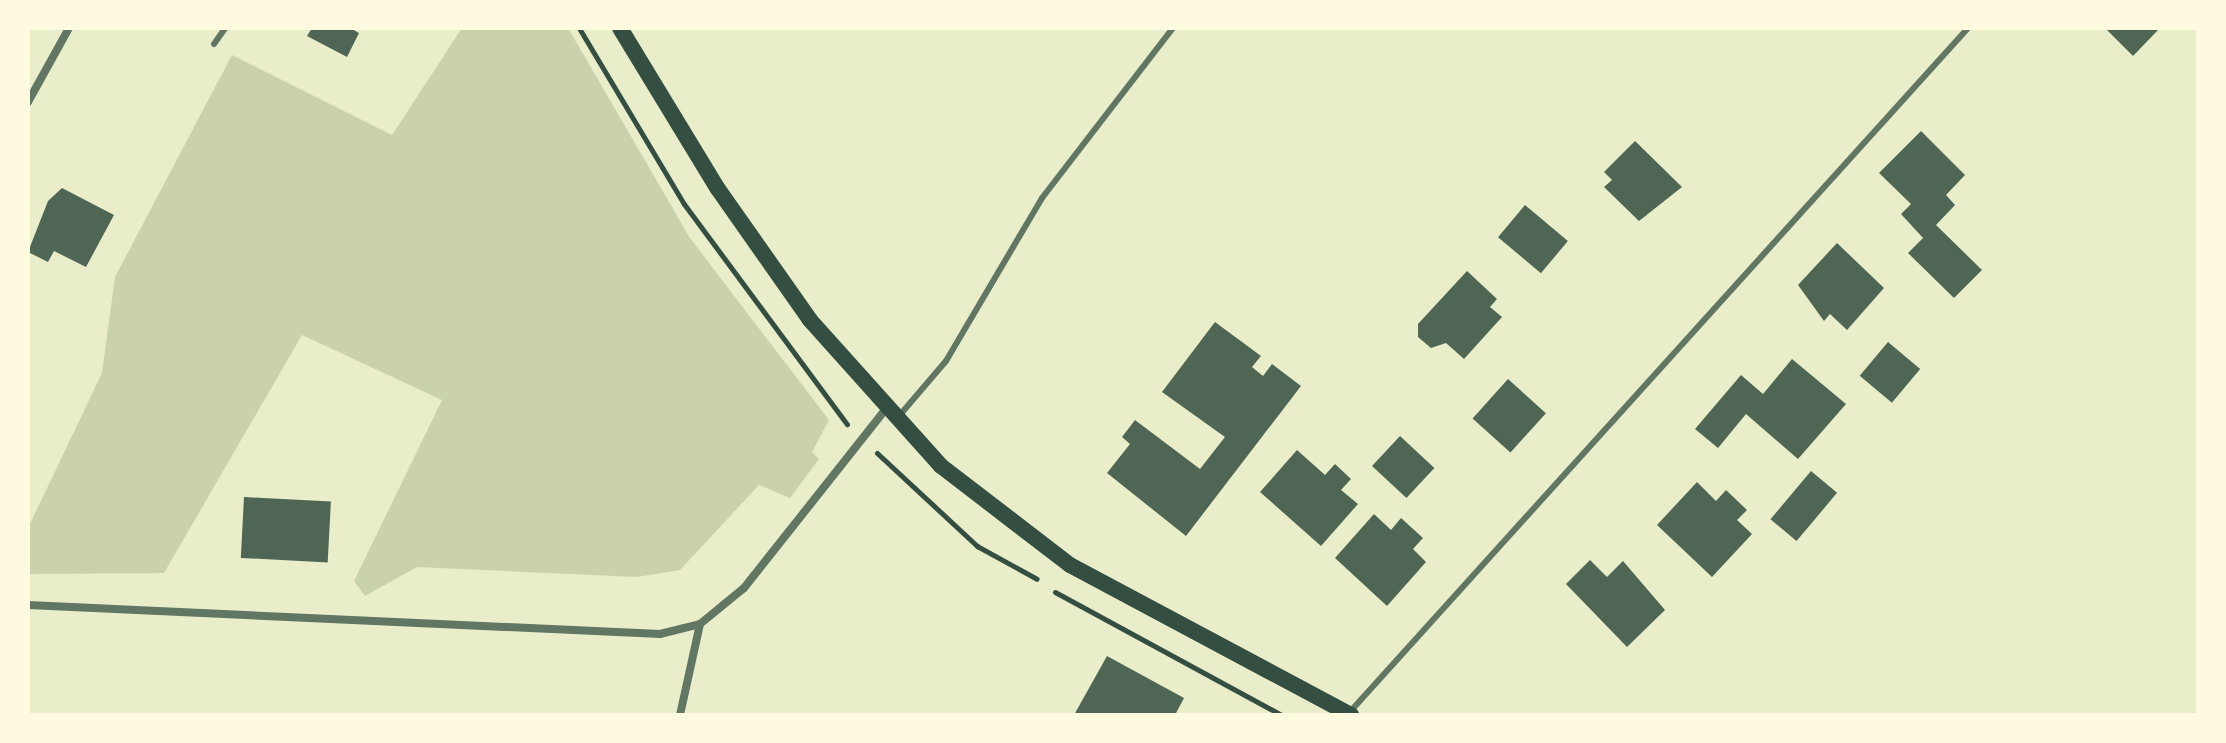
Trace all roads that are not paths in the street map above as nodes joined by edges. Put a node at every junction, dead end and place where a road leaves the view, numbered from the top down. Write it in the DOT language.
graph roads {
  1 [pos="69,28"];
  2 [pos="225,28"];
  3 [pos="620,28"];
  4 [pos="1173,28"];
  5 [pos="1968,28"];
  6 [pos="214,44"];
  7 [pos="28,102"];
  8 [pos="890,416"];
  9 [pos="28,605"];
  10 [pos="700,624"];
  11 [pos="1350,714"];
  12 [pos="680,715"];
  1 -- 7 [label="street"];
  2 -- 6 [label="lane"];
  3 -- 8 [label="main road"];
  4 -- 8 [label="lane"];
  5 -- 11 [label="lane"];
  8 -- 10 [label="street"];
  8 -- 11 [label="main road"];
  9 -- 10 [label="street"];
  10 -- 12 [label="street"];
}
